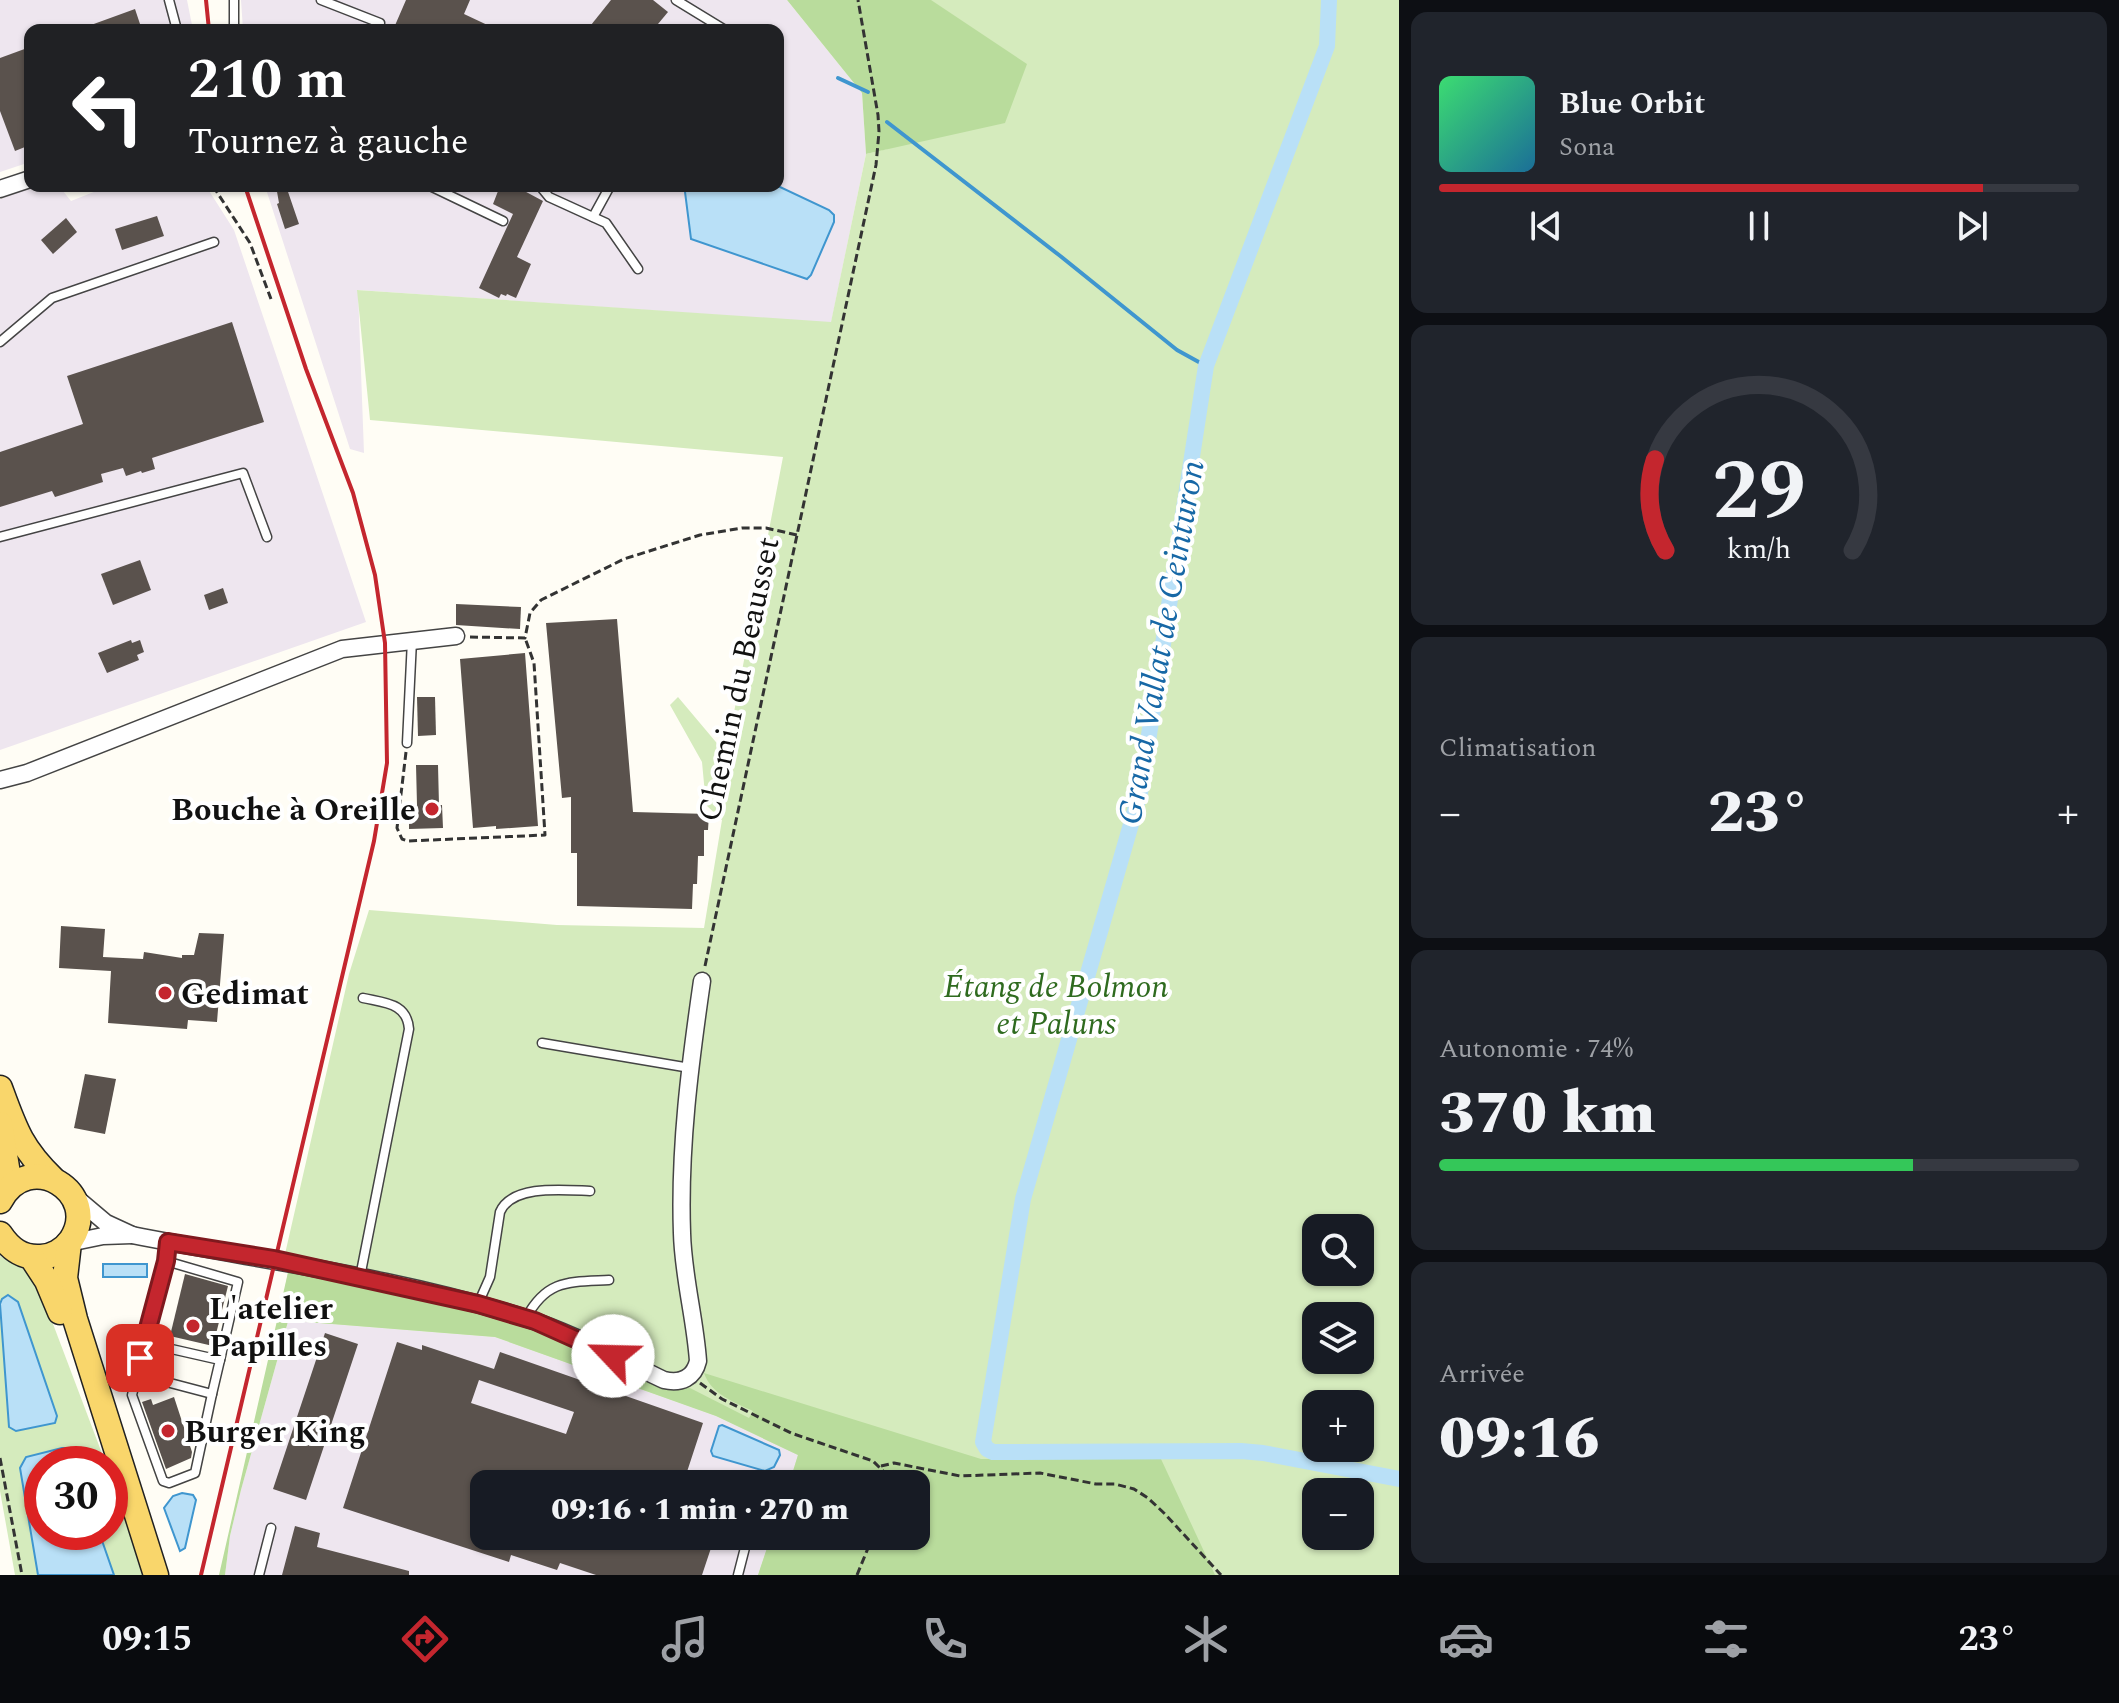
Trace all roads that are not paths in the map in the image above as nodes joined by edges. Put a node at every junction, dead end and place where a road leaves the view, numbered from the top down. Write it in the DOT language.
graph roads {
  1 [pos="169,0"];
  2 [pos="234,0"];
  3 [pos="321,0"];
  4 [pos="676,0"];
  5 [pos="175,24"];
  6 [pos="234,24"];
  7 [pos="380,24"];
  8 [pos="715,24"];
  9 [pos="24,181"];
  10 [pos="0,189"];
  11 [pos="443,192"];
  12 [pos="545,192"];
  13 [pos="607,192"];
  14 [pos="593,217"];
  15 [pos="503,221"];
  16 [pos="214,242"];
  17 [pos="638,269"];
  18 [pos="0,342"];
  19 [pos="0,537"];
  20 [pos="267,537"];
  21 [pos="456,636"];
  22 [pos="412,640"];
  23 [pos="407,743"];
  24 [pos="0,780"];
  25 [pos="702,981"];
  26 [pos="363,998"];
  27 [pos="542,1043"];
  28 [pos="690,1068"];
  29 [pos="0,1088"];
  30 [pos="0,1124"];
  31 [pos="53,1179"];
  32 [pos="590,1191"];
  33 [pos="5,1193"];
  34 [pos="72,1195"];
  35 [pos="132,1235"];
  36 [pos="2,1240"];
  37 [pos="168,1242"];
  38 [pos="69,1243"];
  39 [pos="32,1258"];
  40 [pos="166,1261"];
  41 [pos="360,1278"];
  42 [pos="609,1280"];
  43 [pos="478,1304"];
  44 [pos="526,1318"];
  45 [pos="145,1343"];
  46 [pos="220,1360"];
  47 [pos="136,1374"];
  48 [pos="212,1394"];
  49 [pos="108,1428"];
  50 [pos="271,1528"];
  51 [pos="744,1550"];
  52 [pos="156,1575"];
  53 [pos="259,1575"];
  54 [pos="738,1575"];
  1 -- 5 [label="lane"];
  2 -- 6 [label="lane"];
  3 -- 7 [label="lane"];
  4 -- 8 [label="lane"];
  9 -- 10 [label="street"];
  11 -- 15 [label="lane"];
  12 -- 14 [label="lane"];
  13 -- 14 [label="lane"];
  14 -- 17 [label="lane"];
  16 -- 18 [label="lane"];
  19 -- 20 [label="lane"];
  21 -- 22 [label="street"];
  22 -- 23 [label="lane"];
  22 -- 24 [label="street"];
  25 -- 28 [label="street"];
  26 -- 41 [label="lane"];
  27 -- 28 [label="lane"];
  28 -- 44 [label="street"];
  29 -- 31 [label="main road"];
  30 -- 33 [label="main road"];
  31 -- 33 [label="main road"];
  31 -- 34 [label="main road"];
  32 -- 43 [label="lane"];
  34 -- 35 [label="street"];
  34 -- 38 [label="main road"];
  35 -- 37 [label="street"];
  35 -- 38 [label="street"];
  36 -- 39 [label="main road"];
  37 -- 40 [label="lane"];
  37 -- 41 [label="street"];
  38 -- 39 [label="main road"];
  38 -- 49 [label="main road"];
  39 -- 49 [label="main road"];
  40 -- 45 [label="lane"];
  40 -- 46 [label="lane"];
  41 -- 43 [label="street"];
  42 -- 44 [label="lane"];
  43 -- 44 [label="street"];
  45 -- 46 [label="lane"];
  45 -- 47 [label="lane"];
  46 -- 48 [label="lane"];
  47 -- 48 [label="lane"];
  47 -- 48 [label="lane"];
  49 -- 52 [label="main road"];
  50 -- 53 [label="lane"];
  51 -- 54 [label="lane"];
}
